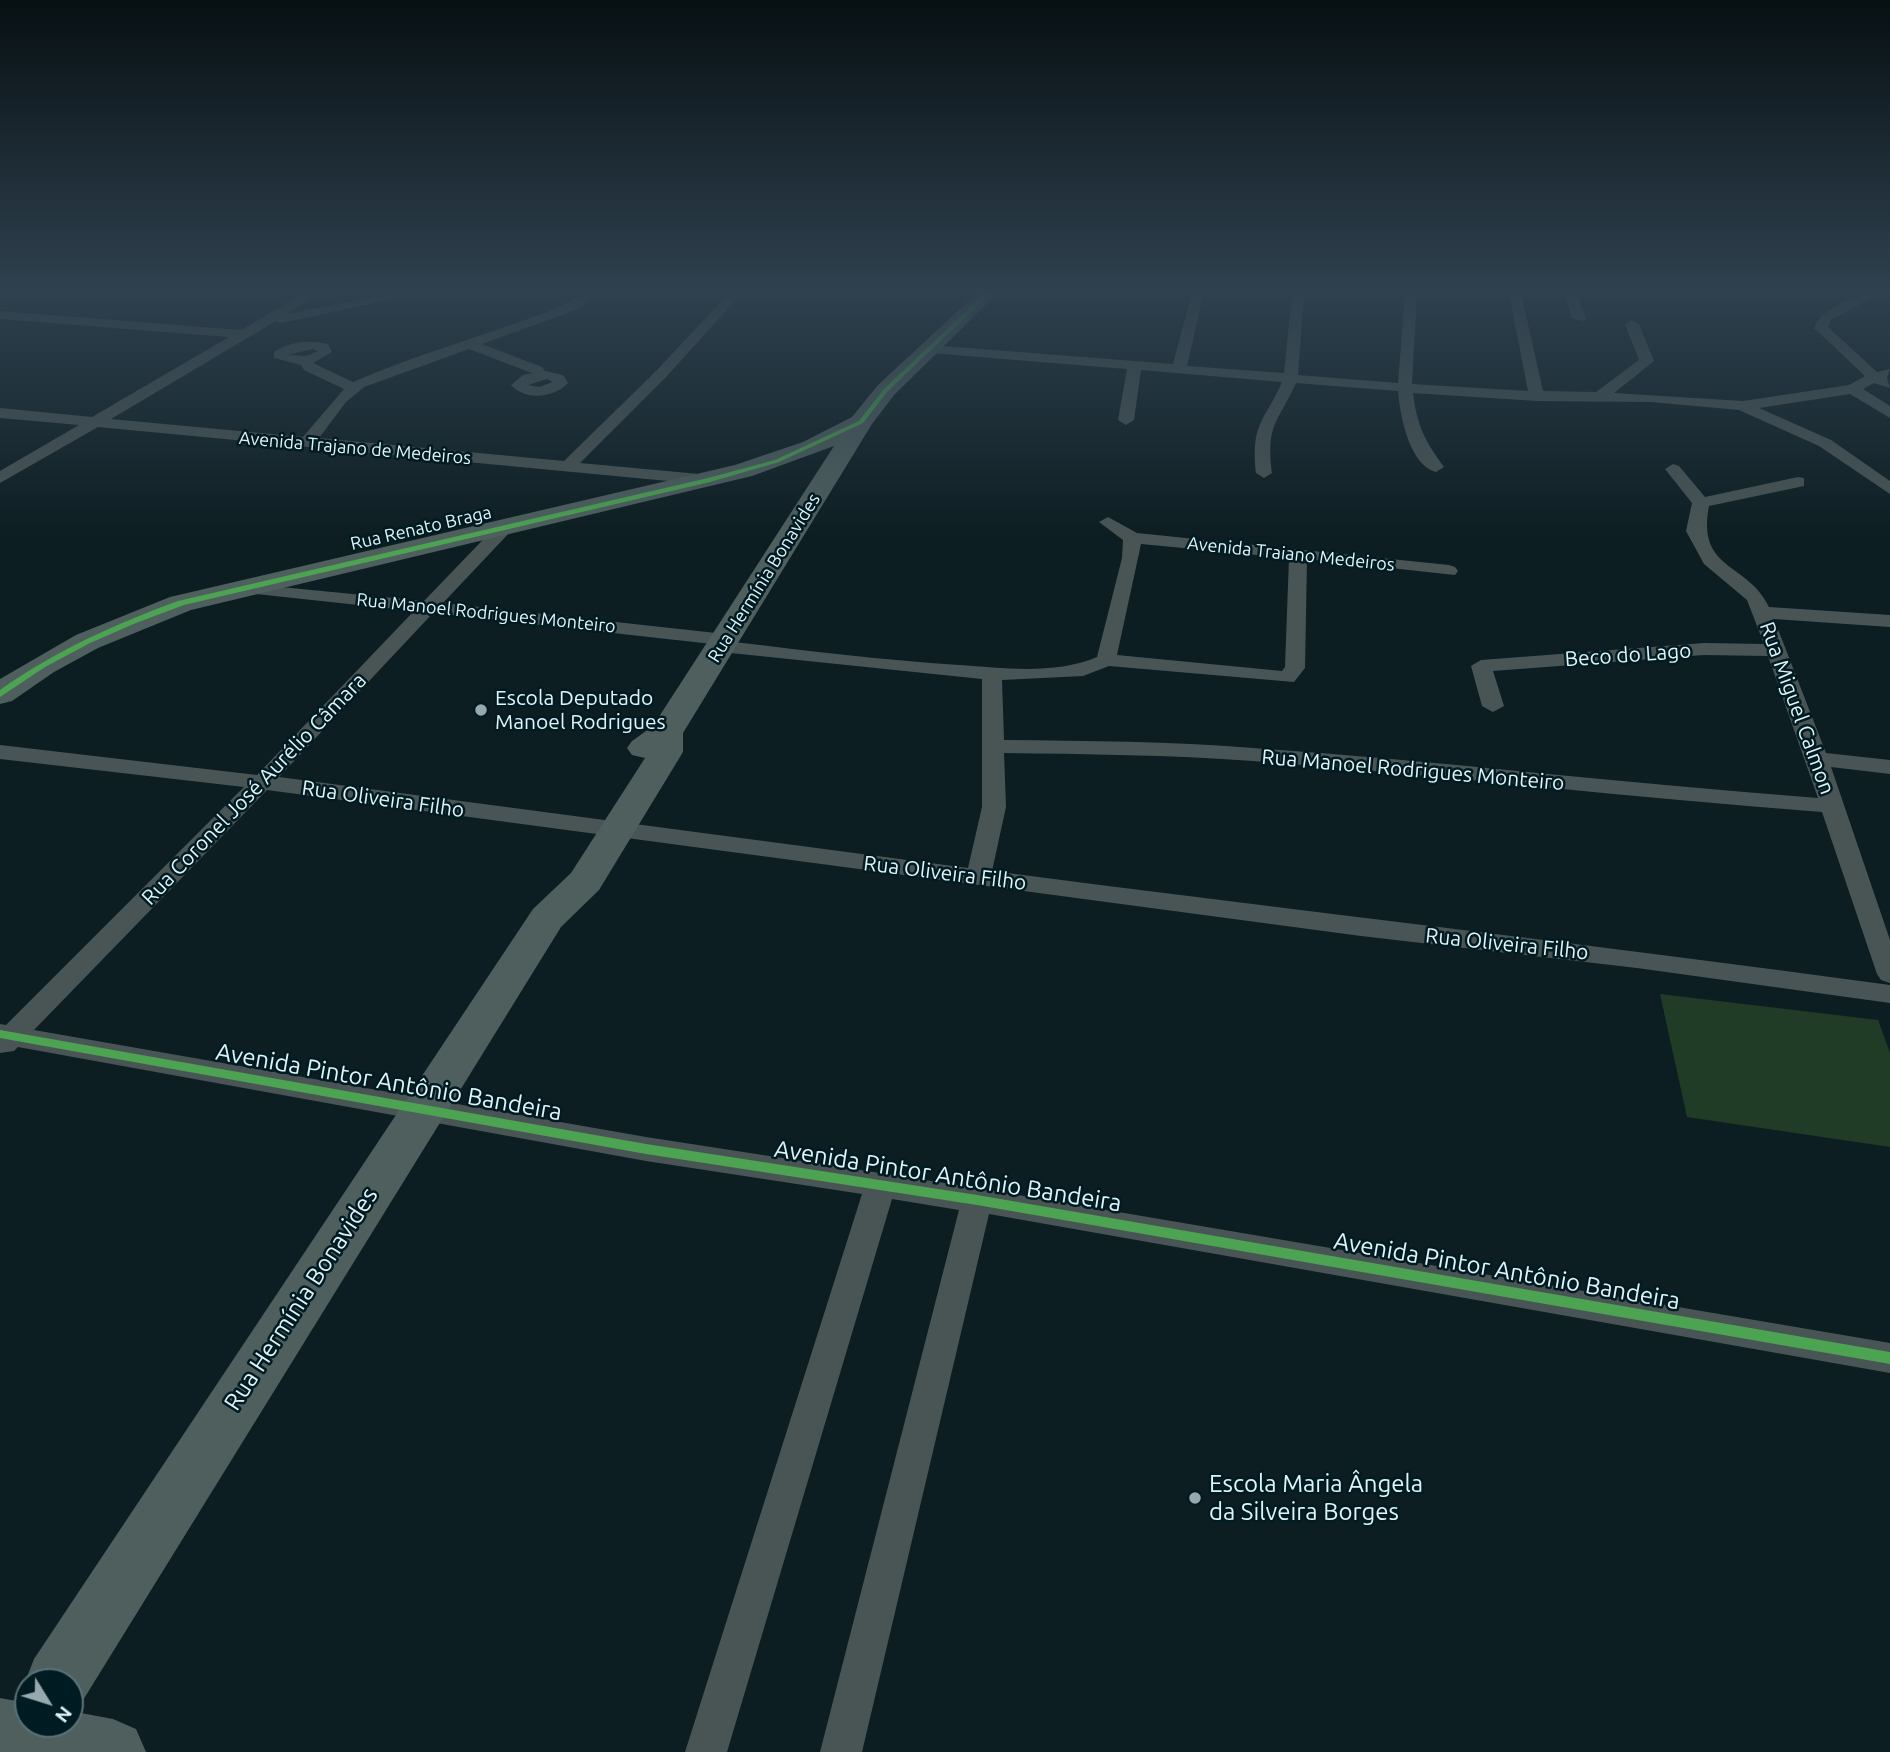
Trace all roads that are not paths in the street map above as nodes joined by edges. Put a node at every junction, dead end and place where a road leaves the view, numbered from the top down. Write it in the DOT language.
graph roads {
  1 [pos="175,375"];
  2 [pos="326,375"];
  3 [pos="379,375"];
  4 [pos="660,375"];
  5 [pos="902,375"];
  6 [pos="1133,375"];
  7 [pos="1260,375"];
  8 [pos="1407,375"];
  9 [pos="1533,375"];
  10 [pos="1631,375"];
  11 [pos="1641,375"];
  12 [pos="1872,375"];
  13 [pos="1883,375"];
  14 [pos="1291,377"];
  15 [pos="1874,377"];
  16 [pos="1890,385"];
  17 [pos="352,387"];
  18 [pos="1406,387"];
  19 [pos="1853,389"];
  20 [pos="1537,397"];
  21 [pos="1599,397"];
  22 [pos="1651,398"];
  23 [pos="1883,403"];
  24 [pos="1743,406"];
  25 [pos="1890,413"];
  26 [pos="0,414"];
  27 [pos="1126,419"];
  28 [pos="96,422"];
  29 [pos="861,422"];
  30 [pos="306,444"];
  31 [pos="567,467"];
  32 [pos="1436,467"];
  33 [pos="1673,469"];
  34 [pos="1264,473"];
  35 [pos="0,478"];
  36 [pos="710,480"];
  37 [pos="1798,482"];
  38 [pos="1890,489"];
  39 [pos="1701,503"];
  40 [pos="1108,522"];
  41 [pos="505,527"];
  42 [pos="1132,538"];
  43 [pos="1298,553"];
  44 [pos="1450,571"];
  45 [pos="247,587"];
  46 [pos="430,607"];
  47 [pos="1762,612"];
  48 [pos="1890,621"];
  49 [pos="723,643"];
  50 [pos="1776,650"];
  51 [pos="1106,660"];
  52 [pos="992,675"];
  53 [pos="0,694"];
  54 [pos="1493,706"];
  55 [pos="993,746"];
  56 [pos="0,752"];
  57 [pos="1817,759"];
  58 [pos="1890,767"];
  59 [pos="262,782"];
  60 [pos="1833,806"];
  61 [pos="605,830"];
  62 [pos="978,877"];
  63 [pos="1890,974"];
  64 [pos="1890,994"];
  65 [pos="4,1039"];
  66 [pos="423,1109"];
  67 [pos="880,1187"];
  68 [pos="977,1200"];
  69 [pos="1890,1358"];
  70 [pos="66,1668"];
  71 [pos="28,1738"];
  72 [pos="113,1752"];
  73 [pos="706,1752"];
  74 [pos="841,1752"];
  1 -- 28 [label="street"];
  2 -- 17 [label="street"];
  3 -- 17 [label="street"];
  4 -- 31 [label="street"];
  5 -- 29 [label="main road, Rua Hermínia Bonavides"];
  6 -- 27 [label="street"];
  7 -- 14 [label="street"];
  8 -- 18 [label="street"];
  9 -- 20 [label="street"];
  10 -- 21 [label="street"];
  11 -- 22 [label="street"];
  12 -- 15 [label="street"];
  13 -- 15 [label="street"];
  14 -- 18 [label="street"];
  14 -- 34 [label="street"];
  15 -- 16 [label="street"];
  15 -- 19 [label="street"];
  17 -- 30 [label="street"];
  18 -- 20 [label="street"];
  18 -- 32 [label="street"];
  19 -- 23 [label="street"];
  19 -- 24 [label="street"];
  20 -- 21 [label="street"];
  21 -- 22 [label="street"];
  22 -- 24 [label="street"];
  23 -- 25 [label="street"];
  24 -- 38 [label="street"];
  26 -- 28 [label="street, Avenida Trajano de Medeiros"];
  28 -- 30 [label="street, Avenida Trajano de Medeiros"];
  28 -- 35 [label="street"];
  29 -- 36 [label="main road, Rua Renato Braga"];
  29 -- 49 [label="main road, Rua Hermínia Bonavides"];
  30 -- 31 [label="street, Avenida Trajano de Medeiros"];
  31 -- 36 [label="street, Avenida Trajano de Medeiros"];
  33 -- 39 [label="street"];
  36 -- 41 [label="main road, Rua Renato Braga"];
  37 -- 39 [label="street"];
  39 -- 47 [label="street, Rua Miguel Calmon"];
  40 -- 42 [label="street"];
  41 -- 45 [label="main road, Rua Renato Braga"];
  41 -- 46 [label="street, Rua Coronel José Aurélio Câmara"];
  42 -- 43 [label="street, Avenida Traiano Medeiros"];
  42 -- 51 [label="street"];
  43 -- 44 [label="street, Avenida Traiano Medeiros"];
  43 -- 51 [label="street"];
  45 -- 46 [label="street, Rua Manoel Rodrigues Monteiro"];
  45 -- 53 [label="main road, Rua Renato Braga"];
  46 -- 49 [label="street, Rua Manoel Rodrigues Monteiro"];
  46 -- 59 [label="street, Rua Coronel José Aurélio Câmara"];
  47 -- 48 [label="street"];
  47 -- 50 [label="street, Rua Miguel Calmon"];
  49 -- 52 [label="street, Rua Manoel Rodrigues Monteiro"];
  49 -- 61 [label="main road, Rua Hermínia Bonavides"];
  50 -- 54 [label="street, Beco do Lago"];
  50 -- 57 [label="street, Rua Miguel Calmon"];
  51 -- 52 [label="street, Rua Manoel Rodrigues Monteiro"];
  52 -- 55 [label="street"];
  55 -- 60 [label="street, Rua Manoel Rodrigues Monteiro"];
  55 -- 62 [label="street"];
  56 -- 59 [label="street, Rua Oliveira Filho"];
  57 -- 58 [label="street"];
  57 -- 60 [label="street, Rua Miguel Calmon"];
  59 -- 61 [label="street, Rua Oliveira Filho"];
  59 -- 65 [label="street, Rua Coronel José Aurélio Câmara"];
  60 -- 63 [label="street, Rua Miguel Calmon"];
  61 -- 62 [label="street, Rua Oliveira Filho"];
  61 -- 66 [label="main road, Rua Hermínia Bonavides"];
  62 -- 64 [label="street, Rua Oliveira Filho"];
  65 -- 66 [label="street, Avenida Pintor Antônio Bandeira"];
  66 -- 67 [label="street, Avenida Pintor Antônio Bandeira"];
  66 -- 70 [label="main road, Rua Hermínia Bonavides"];
  67 -- 68 [label="street, Avenida Pintor Antônio Bandeira"];
  67 -- 73 [label="street"];
  68 -- 69 [label="street, Avenida Pintor Antônio Bandeira"];
  68 -- 74 [label="street"];
  71 -- 72 [label="main road"];
}
